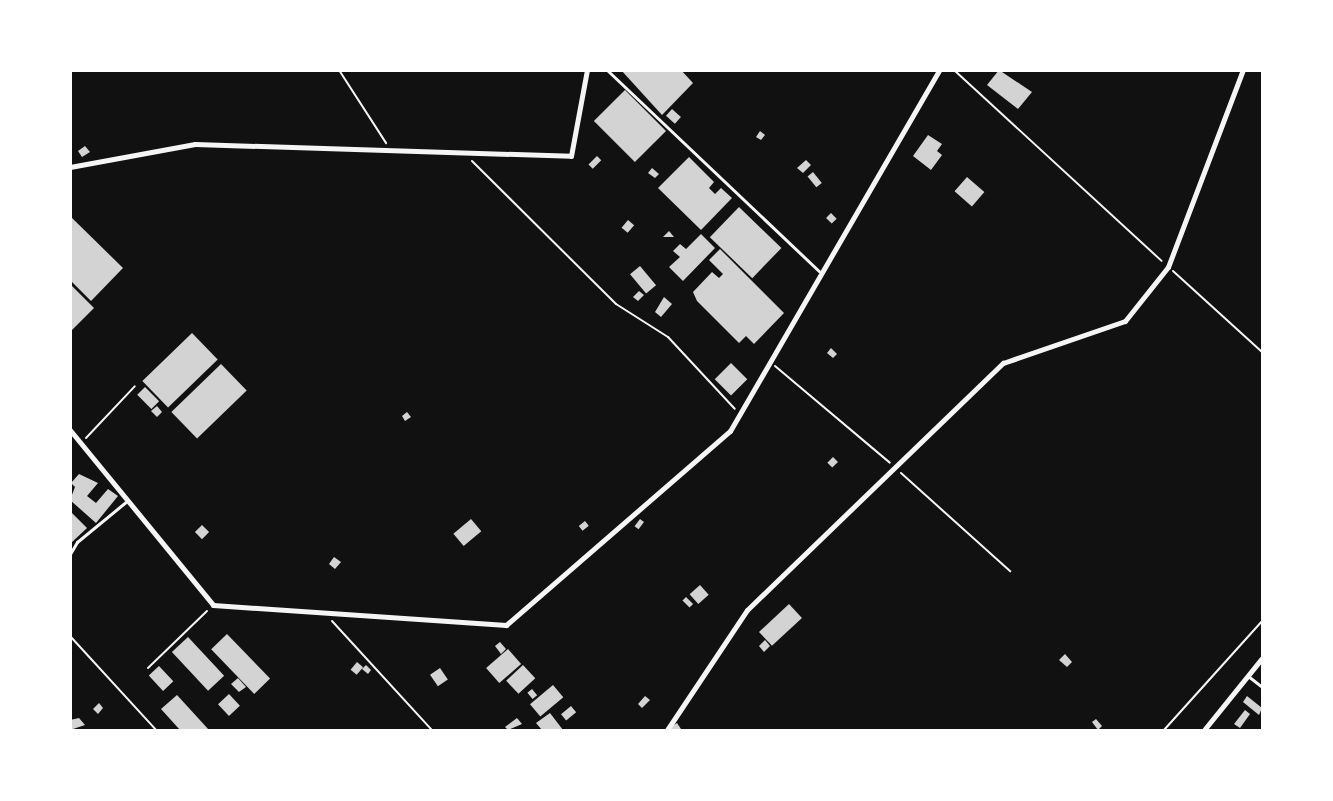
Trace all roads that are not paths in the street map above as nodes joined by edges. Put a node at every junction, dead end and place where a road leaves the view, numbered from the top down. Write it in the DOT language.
graph roads {
  1 [pos="587,70"];
  2 [pos="607,70"];
  3 [pos="939,70"];
  4 [pos="1243,70"];
  5 [pos="70,167"];
  6 [pos="819,271"];
  7 [pos="70,430"];
  8 [pos="128,500"];
  9 [pos="70,554"];
  10 [pos="1263,658"];
  11 [pos="1248,676"];
  12 [pos="1263,687"];
  13 [pos="667,730"];
  14 [pos="1204,730"];
  1 -- 5 [label="street"];
  2 -- 6 [label="lane"];
  3 -- 6 [label="street"];
  4 -- 13 [label="street"];
  6 -- 8 [label="street"];
  7 -- 8 [label="street"];
  8 -- 9 [label="lane"];
  10 -- 11 [label="street"];
  11 -- 12 [label="lane"];
  11 -- 14 [label="street"];
}
